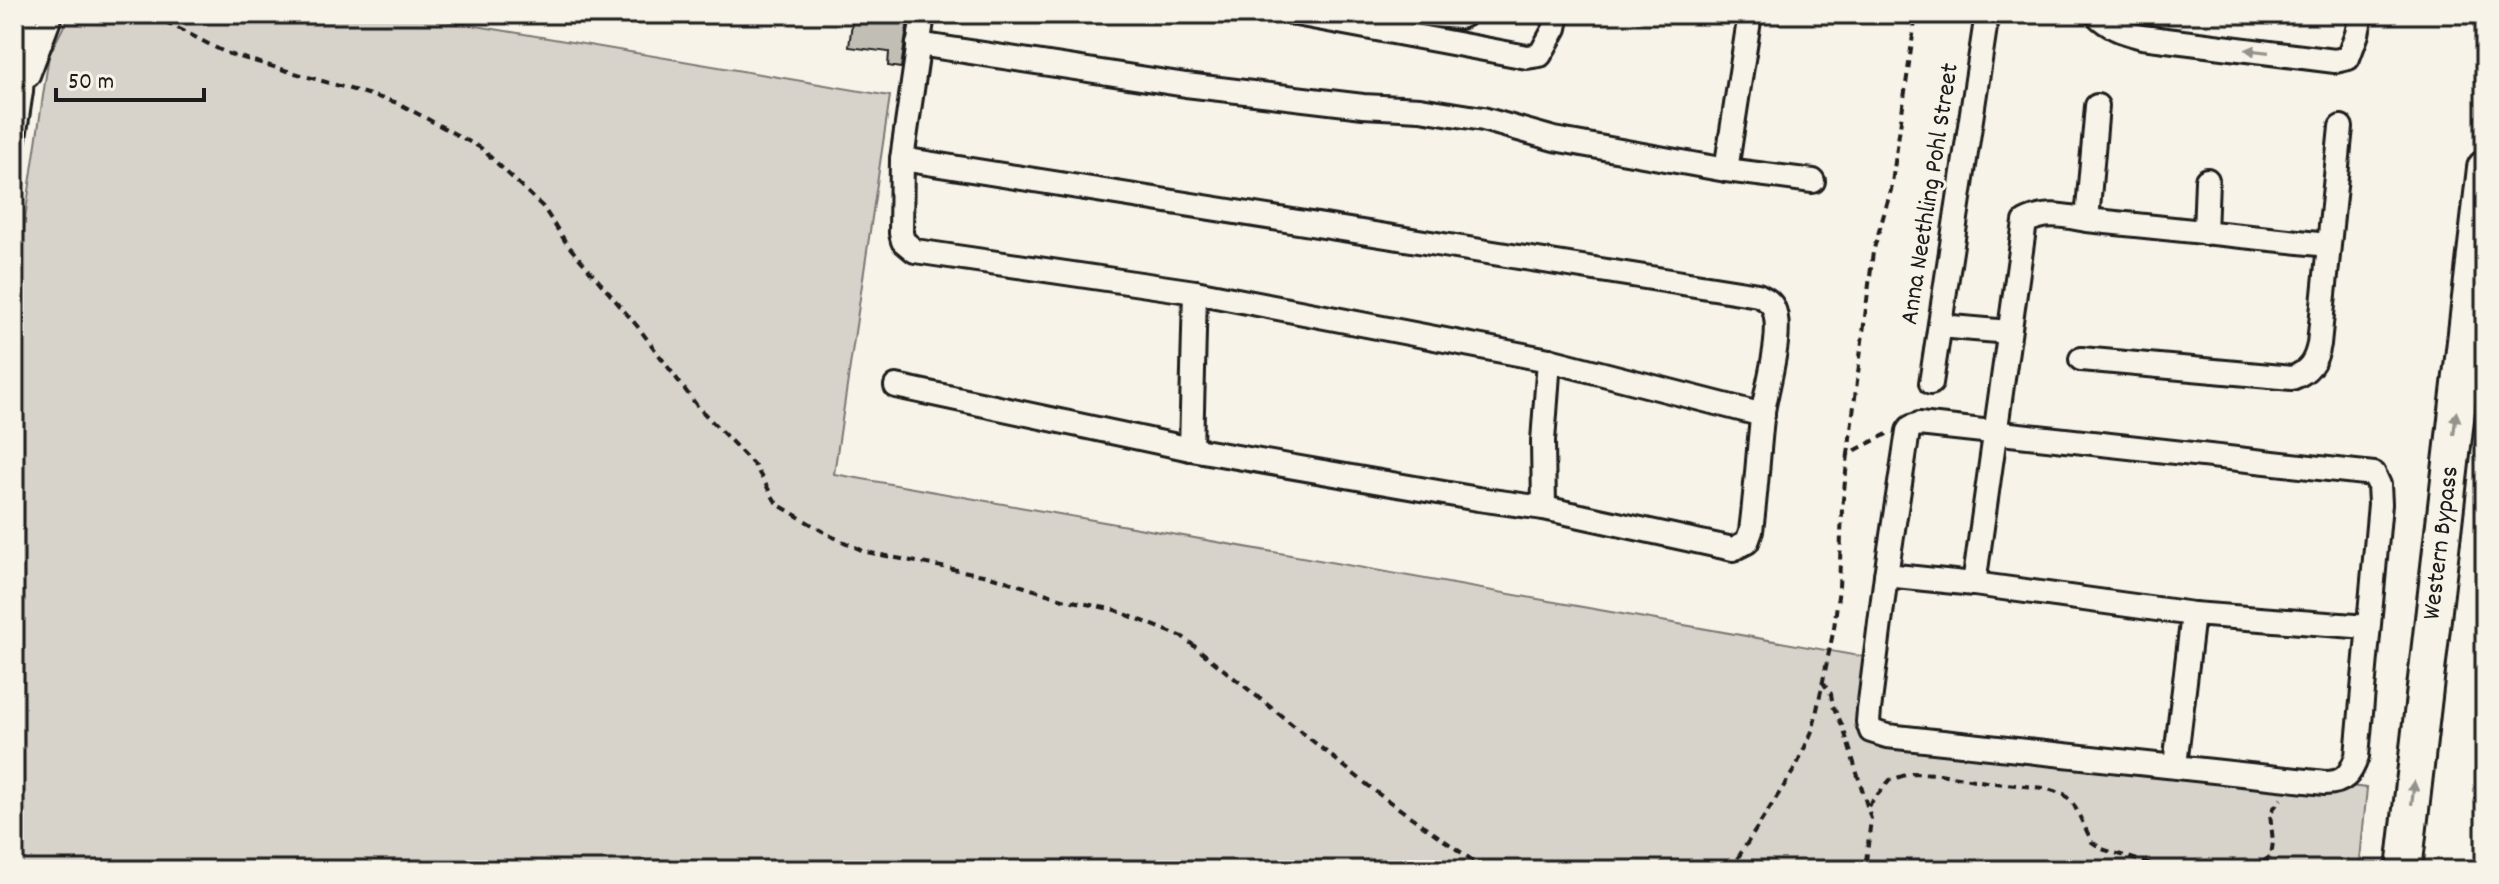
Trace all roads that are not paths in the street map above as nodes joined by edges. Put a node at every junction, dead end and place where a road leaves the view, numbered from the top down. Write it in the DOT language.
graph roads {
  1 [pos="26,14"];
  2 [pos="51,14"];
  3 [pos="923,14"];
  4 [pos="1296,14"];
  5 [pos="1418,14"];
  6 [pos="1466,14"];
  7 [pos="1558,14"];
  8 [pos="1750,14"];
  9 [pos="1987,14"];
  10 [pos="2096,14"];
  11 [pos="2361,14"];
  12 [pos="918,44"];
  13 [pos="21,91"];
  14 [pos="2097,106"];
  15 [pos="2341,127"];
  16 [pos="14,138"];
  17 [pos="902,159"];
  18 [pos="2485,168"];
  19 [pos="1726,170"];
  20 [pos="2207,180"];
  21 [pos="1813,181"];
  22 [pos="2087,220"];
  23 [pos="2205,233"];
  24 [pos="2328,245"];
  25 [pos="1195,292"];
  26 [pos="1940,326"];
  27 [pos="2009,332"];
  28 [pos="2081,359"];
  29 [pos="1549,360"];
  30 [pos="1931,383"];
  31 [pos="896,386"];
  32 [pos="1763,415"];
  33 [pos="1997,432"];
  34 [pos="1191,449"];
  35 [pos="1544,508"];
  36 [pos="1886,575"];
  37 [pos="1974,584"];
  38 [pos="2193,614"];
  39 [pos="2368,627"];
  40 [pos="2175,765"];
  41 [pos="2404,870"];
  1 -- 13 [label="street"];
  2 -- 13 [label="street"];
  3 -- 12 [label="street"];
  4 -- 7 [label="street"];
  5 -- 6 [label="street"];
  8 -- 19 [label="street"];
  9 -- 26 [label="street, Anna Neethling Pohl Street"];
  11 -- 10 [label="street, one-way"];
  12 -- 17 [label="street"];
  12 -- 19 [label="street"];
  13 -- 16 [label="street"];
  14 -- 22 [label="street"];
  15 -- 24 [label="street"];
  17 -- 25 [label="street"];
  17 -- 32 [label="street"];
  41 -- 18 [label="highway, Western Bypass, one-way"];
  19 -- 21 [label="street"];
  20 -- 23 [label="street"];
  22 -- 23 [label="street"];
  22 -- 27 [label="street"];
  23 -- 24 [label="street"];
  24 -- 28 [label="street"];
  25 -- 29 [label="street"];
  25 -- 34 [label="street"];
  26 -- 27 [label="street"];
  26 -- 30 [label="street, Anna Neethling Pohl Street"];
  27 -- 33 [label="street"];
  29 -- 32 [label="street"];
  29 -- 35 [label="street"];
  31 -- 34 [label="street"];
  32 -- 35 [label="street"];
  33 -- 36 [label="street"];
  33 -- 37 [label="street"];
  33 -- 39 [label="street"];
  34 -- 35 [label="street"];
  36 -- 37 [label="street"];
  36 -- 40 [label="street"];
  37 -- 38 [label="street"];
  38 -- 39 [label="street"];
  38 -- 40 [label="street"];
  39 -- 40 [label="street"];
}
